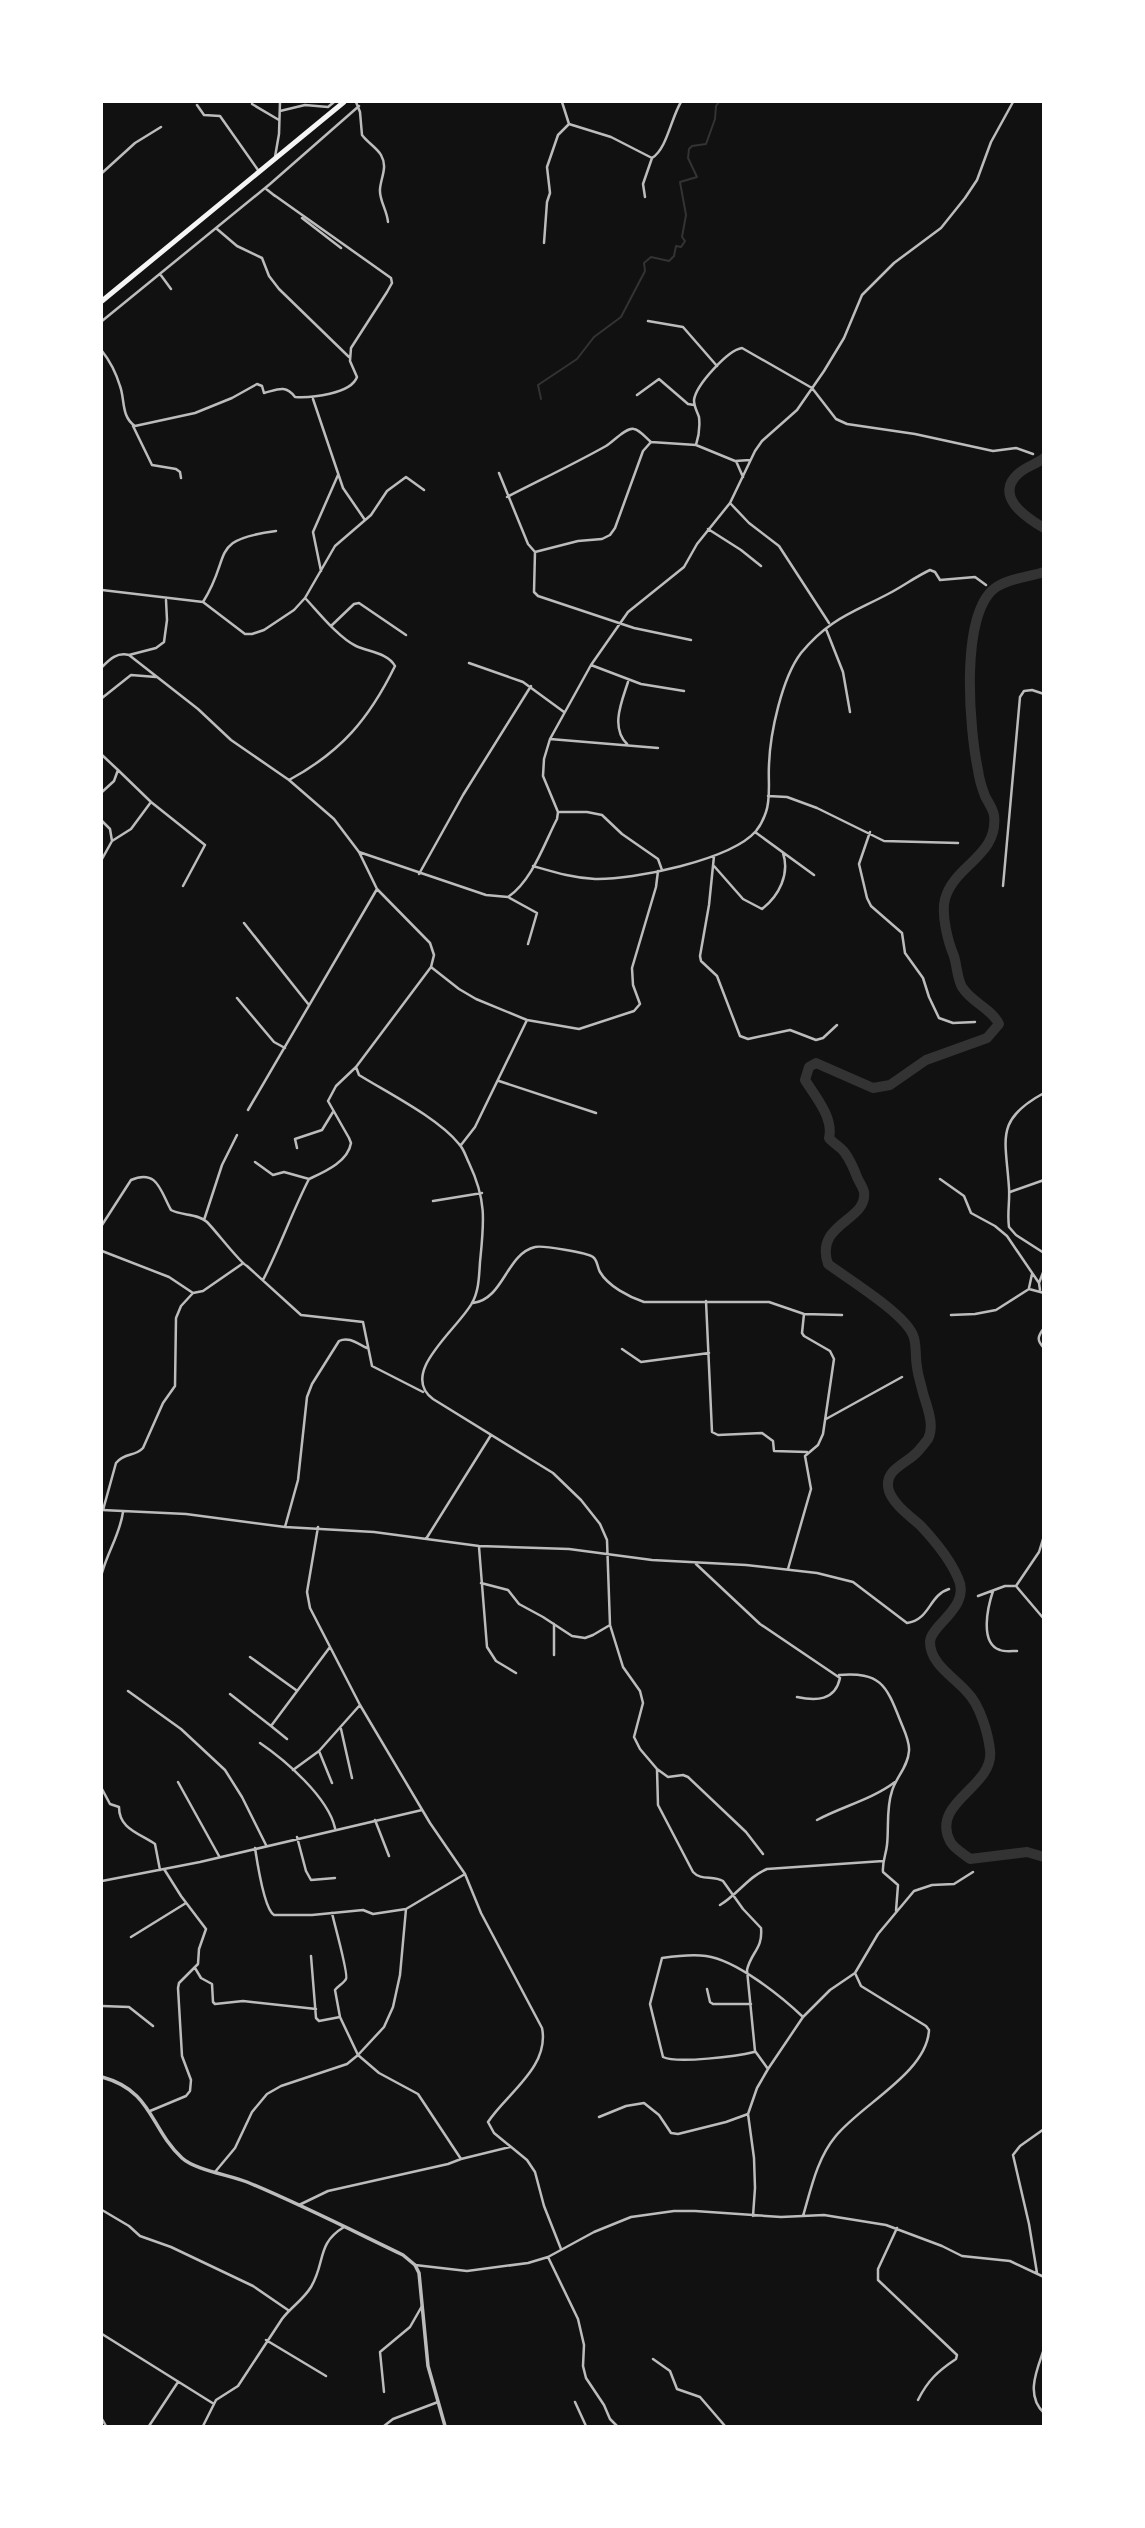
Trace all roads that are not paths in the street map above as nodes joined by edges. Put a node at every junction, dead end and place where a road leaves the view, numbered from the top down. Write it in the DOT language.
graph roads {
  1 [pos="280,102"];
  2 [pos="334,102"];
  3 [pos="344,102"];
  4 [pos="356,102"];
  5 [pos="562,102"];
  6 [pos="681,102"];
  7 [pos="1013,102"];
  8 [pos="252,104"];
  9 [pos="197,105"];
  10 [pos="359,106"];
  11 [pos="280,111"];
  12 [pos="280,120"];
  13 [pos="569,124"];
  14 [pos="161,127"];
  15 [pos="275,157"];
  16 [pos="652,158"];
  17 [pos="258,171"];
  18 [pos="102,173"];
  19 [pos="265,188"];
  20 [pos="274,195"];
  21 [pos="645,198"];
  22 [pos="388,222"];
  23 [pos="216,228"];
  24 [pos="544,243"];
  25 [pos="341,248"];
  26 [pos="160,274"];
  27 [pos="171,289"];
  28 [pos="102,298"];
  29 [pos="102,321"];
  30 [pos="648,321"];
  31 [pos="102,351"];
  32 [pos="349,357"];
  33 [pos="717,366"];
  34 [pos="812,388"];
  35 [pos="637,395"];
  36 [pos="313,398"];
  37 [pos="694,405"];
  38 [pos="133,426"];
  39 [pos="651,442"];
  40 [pos="696,445"];
  41 [pos="1033,454"];
  42 [pos="750,460"];
  43 [pos="736,461"];
  44 [pos="499,473"];
  45 [pos="338,475"];
  46 [pos="743,477"];
  47 [pos="181,478"];
  48 [pos="424,489"];
  49 [pos="507,497"];
  50 [pos="730,503"];
  51 [pos="365,520"];
  52 [pos="708,529"];
  53 [pos="276,531"];
  54 [pos="535,552"];
  55 [pos="761,566"];
  56 [pos="321,571"];
  57 [pos="986,585"];
  58 [pos="102,590"];
  59 [pos="305,598"];
  60 [pos="166,599"];
  61 [pos="203,602"];
  62 [pos="618,623"];
  63 [pos="830,624"];
  64 [pos="331,626"];
  65 [pos="826,629"];
  66 [pos="406,635"];
  67 [pos="691,640"];
  68 [pos="129,655"];
  69 [pos="469,663"];
  70 [pos="591,665"];
  71 [pos="102,667"];
  72 [pos="156,677"];
  73 [pos="628,680"];
  74 [pos="531,686"];
  75 [pos="684,691"];
  76 [pos="102,692"];
  77 [pos="1044,694"];
  78 [pos="102,698"];
  79 [pos="564,712"];
  80 [pos="850,712"];
  81 [pos="550,739"];
  82 [pos="627,744"];
  83 [pos="658,748"];
  84 [pos="102,755"];
  85 [pos="118,770"];
  86 [pos="289,780"];
  87 [pos="102,792"];
  88 [pos="768,796"];
  89 [pos="151,802"];
  90 [pos="558,811"];
  91 [pos="102,821"];
  92 [pos="755,832"];
  93 [pos="870,832"];
  94 [pos="112,841"];
  95 [pos="958,843"];
  96 [pos="359,852"];
  97 [pos="783,853"];
  98 [pos="714,856"];
  99 [pos="102,859"];
  100 [pos="533,866"];
  101 [pos="714,866"];
  102 [pos="660,871"];
  103 [pos="419,874"];
  104 [pos="814,875"];
  105 [pos="183,886"];
  106 [pos="1003,886"];
  107 [pos="377,889"];
  108 [pos="508,897"];
  109 [pos="244,923"];
  110 [pos="528,944"];
  111 [pos="431,967"];
  112 [pos="237,998"];
  113 [pos="309,1005"];
  114 [pos="527,1020"];
  115 [pos="975,1022"];
  116 [pos="837,1025"];
  117 [pos="285,1048"];
  118 [pos="356,1067"];
  119 [pos="499,1081"];
  120 [pos="1044,1093"];
  121 [pos="248,1110"];
  122 [pos="333,1111"];
  123 [pos="596,1113"];
  124 [pos="237,1135"];
  125 [pos="461,1145"];
  126 [pos="297,1148"];
  127 [pos="255,1162"];
  128 [pos="309,1179"];
  129 [pos="940,1180"];
  130 [pos="1044,1180"];
  131 [pos="1010,1192"];
  132 [pos="482,1193"];
  133 [pos="433,1200"];
  134 [pos="204,1220"];
  135 [pos="102,1225"];
  136 [pos="102,1251"];
  137 [pos="1044,1253"];
  138 [pos="242,1264"];
  139 [pos="1044,1270"];
  140 [pos="1032,1274"];
  141 [pos="263,1280"];
  142 [pos="1039,1283"];
  143 [pos="1029,1289"];
  144 [pos="1042,1292"];
  145 [pos="193,1293"];
  146 [pos="706,1301"];
  147 [pos="472,1303"];
  148 [pos="804,1314"];
  149 [pos="842,1315"];
  150 [pos="951,1315"];
  151 [pos="1044,1328"];
  152 [pos="1044,1348"];
  153 [pos="367,1349"];
  154 [pos="622,1349"];
  155 [pos="709,1353"];
  156 [pos="902,1377"];
  157 [pos="424,1392"];
  158 [pos="826,1419"];
  159 [pos="491,1435"];
  160 [pos="807,1452"];
  161 [pos="102,1510"];
  162 [pos="123,1512"];
  163 [pos="285,1527"];
  164 [pos="318,1527"];
  165 [pos="1044,1536"];
  166 [pos="426,1539"];
  167 [pos="479,1546"];
  168 [pos="608,1555"];
  169 [pos="696,1564"];
  170 [pos="788,1569"];
  171 [pos="102,1573"];
  172 [pos="481,1583"];
  173 [pos="1016,1586"];
  174 [pos="949,1589"];
  175 [pos="993,1591"];
  176 [pos="978,1596"];
  177 [pos="1044,1619"];
  178 [pos="554,1625"];
  179 [pos="610,1625"];
  180 [pos="330,1647"];
  181 [pos="1017,1651"];
  182 [pos="554,1655"];
  183 [pos="250,1657"];
  184 [pos="516,1673"];
  185 [pos="839,1675"];
  186 [pos="296,1690"];
  187 [pos="128,1691"];
  188 [pos="230,1693"];
  189 [pos="797,1697"];
  190 [pos="360,1705"];
  191 [pos="271,1726"];
  192 [pos="341,1729"];
  193 [pos="287,1739"];
  194 [pos="260,1743"];
  195 [pos="319,1751"];
  196 [pos="657,1769"];
  197 [pos="293,1770"];
  198 [pos="352,1778"];
  199 [pos="898,1780"];
  200 [pos="178,1782"];
  201 [pos="332,1783"];
  202 [pos="102,1788"];
  203 [pos="422,1810"];
  204 [pos="375,1820"];
  205 [pos="817,1820"];
  206 [pos="335,1829"];
  207 [pos="297,1838"];
  208 [pos="266,1845"];
  209 [pos="255,1847"];
  210 [pos="763,1854"];
  211 [pos="219,1856"];
  212 [pos="389,1856"];
  213 [pos="883,1861"];
  214 [pos="162,1869"];
  215 [pos="973,1872"];
  216 [pos="465,1874"];
  217 [pos="335,1878"];
  218 [pos="102,1881"];
  219 [pos="734,1896"];
  220 [pos="186,1903"];
  221 [pos="720,1905"];
  222 [pos="406,1909"];
  223 [pos="896,1911"];
  224 [pos="332,1913"];
  225 [pos="131,1937"];
  226 [pos="311,1956"];
  227 [pos="195,1968"];
  228 [pos="855,1973"];
  229 [pos="747,1975"];
  230 [pos="707,1989"];
  231 [pos="751,2004"];
  232 [pos="102,2006"];
  233 [pos="316,2010"];
  234 [pos="340,2017"];
  235 [pos="803,2017"];
  236 [pos="153,2026"];
  237 [pos="755,2051"];
  238 [pos="358,2055"];
  239 [pos="768,2069"];
  240 [pos="102,2077"];
  241 [pos="150,2111"];
  242 [pos="748,2114"];
  243 [pos="599,2117"];
  244 [pos="1044,2129"];
  245 [pos="510,2147"];
  246 [pos="461,2159"];
  247 [pos="215,2172"];
  248 [pos="298,2206"];
  249 [pos="102,2210"];
  250 [pos="753,2216"];
  251 [pos="803,2216"];
  252 [pos="344,2227"];
  253 [pos="897,2228"];
  254 [pos="561,2249"];
  255 [pos="548,2257"];
  256 [pos="415,2265"];
  257 [pos="1037,2273"];
  258 [pos="1044,2277"];
  259 [pos="423,2303"];
  260 [pos="288,2310"];
  261 [pos="102,2334"];
  262 [pos="266,2340"];
  263 [pos="1044,2349"];
  264 [pos="653,2359"];
  265 [pos="326,2376"];
  266 [pos="178,2381"];
  267 [pos="384,2392"];
  268 [pos="918,2400"];
  269 [pos="438,2402"];
  270 [pos="575,2402"];
  271 [pos="214,2403"];
  272 [pos="1044,2413"];
  273 [pos="102,2419"];
  274 [pos="204,2425"];
  275 [pos="106,2427"];
  276 [pos="149,2427"];
  277 [pos="209,2427"];
  278 [pos="384,2427"];
  279 [pos="445,2427"];
  280 [pos="586,2427"];
  281 [pos="617,2427"];
  282 [pos="724,2427"];
  1 -- 11 [label="street"];
  2 -- 11 [label="street"];
  3 -- 15 [label="highway"];
  4 -- 10 [label="street"];
  5 -- 13 [label="street"];
  6 -- 16 [label="street"];
  7 -- 34 [label="street"];
  8 -- 12 [label="street"];
  9 -- 17 [label="street"];
  10 -- 19 [label="street"];
  10 -- 22 [label="street"];
  11 -- 12 [label="street"];
  12 -- 15 [label="street"];
  13 -- 16 [label="street"];
  13 -- 24 [label="street"];
  14 -- 18 [label="street"];
  15 -- 17 [label="highway"];
  16 -- 21 [label="street"];
  17 -- 28 [label="highway"];
  19 -- 20 [label="street"];
  19 -- 23 [label="street"];
  20 -- 25 [label="street"];
  20 -- 32 [label="street"];
  23 -- 26 [label="street"];
  23 -- 32 [label="street"];
  26 -- 27 [label="street"];
  26 -- 29 [label="street"];
  30 -- 33 [label="street"];
  31 -- 38 [label="street"];
  32 -- 36 [label="street"];
  33 -- 34 [label="street"];
  33 -- 37 [label="street"];
  34 -- 41 [label="street"];
  34 -- 42 [label="street"];
  35 -- 37 [label="street"];
  36 -- 38 [label="street"];
  36 -- 45 [label="street"];
  37 -- 40 [label="street"];
  38 -- 47 [label="street"];
  39 -- 40 [label="street"];
  39 -- 49 [label="street"];
  39 -- 54 [label="street"];
  40 -- 43 [label="street"];
  42 -- 43 [label="street"];
  42 -- 46 [label="street"];
  43 -- 46 [label="street"];
  44 -- 49 [label="street"];
  45 -- 51 [label="street"];
  45 -- 56 [label="street"];
  46 -- 50 [label="street"];
  48 -- 51 [label="street"];
  49 -- 54 [label="street"];
  50 -- 52 [label="street"];
  50 -- 63 [label="street"];
  51 -- 56 [label="street"];
  52 -- 55 [label="street"];
  52 -- 62 [label="street"];
  53 -- 61 [label="street"];
  54 -- 62 [label="street"];
  56 -- 59 [label="street"];
  57 -- 63 [label="street"];
  58 -- 60 [label="street"];
  59 -- 61 [label="street"];
  59 -- 64 [label="street"];
  60 -- 61 [label="street"];
  60 -- 68 [label="street"];
  62 -- 67 [label="street"];
  62 -- 70 [label="street"];
  63 -- 65 [label="street"];
  64 -- 66 [label="street"];
  64 -- 86 [label="street"];
  65 -- 80 [label="street"];
  65 -- 88 [label="street"];
  68 -- 71 [label="street"];
  68 -- 72 [label="street"];
  69 -- 74 [label="street"];
  70 -- 73 [label="street"];
  70 -- 79 [label="street"];
  72 -- 78 [label="street"];
  72 -- 86 [label="street"];
  73 -- 75 [label="street"];
  73 -- 82 [label="street"];
  74 -- 79 [label="street"];
  74 -- 103 [label="street"];
  76 -- 78 [label="street"];
  77 -- 106 [label="street"];
  79 -- 81 [label="street"];
  81 -- 82 [label="street"];
  81 -- 90 [label="street"];
  82 -- 83 [label="street"];
  84 -- 85 [label="street"];
  85 -- 87 [label="street"];
  85 -- 89 [label="street"];
  86 -- 96 [label="street"];
  88 -- 92 [label="street"];
  88 -- 93 [label="street"];
  89 -- 94 [label="street"];
  89 -- 105 [label="street"];
  90 -- 100 [label="street"];
  90 -- 102 [label="street"];
  91 -- 94 [label="street"];
  92 -- 97 [label="street"];
  92 -- 98 [label="street"];
  93 -- 95 [label="street"];
  93 -- 115 [label="street"];
  94 -- 99 [label="street"];
  96 -- 103 [label="street"];
  96 -- 107 [label="street"];
  97 -- 101 [label="street"];
  97 -- 104 [label="street"];
  98 -- 101 [label="street"];
  98 -- 102 [label="street"];
  100 -- 102 [label="street"];
  100 -- 108 [label="street"];
  101 -- 116 [label="street"];
  102 -- 114 [label="street"];
  103 -- 108 [label="street"];
  107 -- 111 [label="street"];
  107 -- 113 [label="street"];
  108 -- 110 [label="street"];
  109 -- 113 [label="street"];
  111 -- 114 [label="street"];
  111 -- 118 [label="street"];
  112 -- 117 [label="street"];
  113 -- 117 [label="street"];
  114 -- 119 [label="street"];
  117 -- 121 [label="street"];
  118 -- 122 [label="street"];
  118 -- 125 [label="street"];
  119 -- 123 [label="street"];
  119 -- 125 [label="street"];
  120 -- 131 [label="street"];
  122 -- 126 [label="street"];
  122 -- 128 [label="street"];
  124 -- 134 [label="street"];
  125 -- 132 [label="street"];
  127 -- 128 [label="street"];
  128 -- 141 [label="street"];
  129 -- 140 [label="street"];
  130 -- 131 [label="street"];
  131 -- 137 [label="street"];
  132 -- 133 [label="street"];
  132 -- 147 [label="street"];
  134 -- 135 [label="street"];
  134 -- 138 [label="street"];
  136 -- 145 [label="street"];
  138 -- 141 [label="street"];
  138 -- 145 [label="street"];
  139 -- 142 [label="street"];
  140 -- 142 [label="street"];
  140 -- 143 [label="street"];
  141 -- 153 [label="street"];
  142 -- 144 [label="street"];
  143 -- 144 [label="street"];
  143 -- 150 [label="street"];
  145 -- 161 [label="street"];
  146 -- 147 [label="street"];
  146 -- 148 [label="street"];
  146 -- 155 [label="street"];
  147 -- 157 [label="street"];
  148 -- 149 [label="street"];
  148 -- 158 [label="street"];
  151 -- 152 [label="street"];
  153 -- 157 [label="street"];
  153 -- 163 [label="street"];
  154 -- 155 [label="street"];
  155 -- 160 [label="street"];
  156 -- 158 [label="street"];
  157 -- 159 [label="street"];
  158 -- 160 [label="street"];
  159 -- 166 [label="street"];
  159 -- 168 [label="street"];
  160 -- 170 [label="street"];
  161 -- 162 [label="street"];
  162 -- 163 [label="street"];
  162 -- 171 [label="street"];
  163 -- 164 [label="street"];
  164 -- 166 [label="street"];
  164 -- 180 [label="street"];
  165 -- 173 [label="street"];
  166 -- 167 [label="street"];
  167 -- 168 [label="street"];
  167 -- 172 [label="street"];
  168 -- 169 [label="street"];
  168 -- 179 [label="street"];
  169 -- 170 [label="street"];
  169 -- 185 [label="street"];
  170 -- 174 [label="street"];
  172 -- 178 [label="street"];
  172 -- 184 [label="street"];
  173 -- 175 [label="street"];
  173 -- 177 [label="street"];
  175 -- 176 [label="street"];
  175 -- 181 [label="street"];
  178 -- 179 [label="street"];
  178 -- 182 [label="street"];
  179 -- 196 [label="street"];
  180 -- 186 [label="street"];
  180 -- 190 [label="street"];
  183 -- 186 [label="street"];
  185 -- 189 [label="street"];
  185 -- 199 [label="street"];
  186 -- 191 [label="street"];
  187 -- 208 [label="street"];
  188 -- 191 [label="street"];
  190 -- 192 [label="street"];
  190 -- 203 [label="street"];
  191 -- 193 [label="street"];
  192 -- 195 [label="street"];
  192 -- 198 [label="street"];
  194 -- 197 [label="street"];
  195 -- 197 [label="street"];
  195 -- 201 [label="street"];
  196 -- 210 [label="street"];
  196 -- 219 [label="street"];
  197 -- 206 [label="street"];
  199 -- 205 [label="street"];
  199 -- 213 [label="street"];
  200 -- 211 [label="street"];
  202 -- 214 [label="street"];
  203 -- 204 [label="street"];
  203 -- 216 [label="street"];
  204 -- 206 [label="street"];
  204 -- 212 [label="street"];
  206 -- 207 [label="street"];
  207 -- 208 [label="street"];
  207 -- 217 [label="street"];
  208 -- 209 [label="street"];
  209 -- 211 [label="street"];
  209 -- 224 [label="street"];
  211 -- 214 [label="street"];
  213 -- 219 [label="street"];
  213 -- 223 [label="street"];
  214 -- 218 [label="street"];
  214 -- 220 [label="street"];
  215 -- 223 [label="street"];
  216 -- 222 [label="street"];
  216 -- 245 [label="street"];
  219 -- 221 [label="street"];
  219 -- 229 [label="street"];
  220 -- 225 [label="street"];
  220 -- 227 [label="street"];
  222 -- 224 [label="street"];
  222 -- 238 [label="street"];
  223 -- 228 [label="street"];
  224 -- 234 [label="street"];
  226 -- 233 [label="street"];
  227 -- 233 [label="street"];
  227 -- 241 [label="street"];
  228 -- 235 [label="street"];
  228 -- 251 [label="street"];
  229 -- 231 [label="street"];
  229 -- 235 [label="street"];
  229 -- 237 [label="street"];
  230 -- 231 [label="street"];
  231 -- 237 [label="street"];
  232 -- 236 [label="street"];
  233 -- 234 [label="street"];
  234 -- 238 [label="street"];
  235 -- 239 [label="street"];
  237 -- 239 [label="street"];
  238 -- 246 [label="street"];
  238 -- 247 [label="street"];
  239 -- 242 [label="street"];
  240 -- 241 [label="street"];
  241 -- 247 [label="street"];
  242 -- 243 [label="street"];
  242 -- 250 [label="street"];
  244 -- 257 [label="street"];
  245 -- 246 [label="street"];
  245 -- 254 [label="street"];
  246 -- 248 [label="street"];
  247 -- 248 [label="street"];
  248 -- 252 [label="street"];
  249 -- 260 [label="street"];
  250 -- 251 [label="street"];
  250 -- 254 [label="street"];
  251 -- 253 [label="street"];
  252 -- 256 [label="street"];
  252 -- 260 [label="street"];
  253 -- 257 [label="street"];
  253 -- 268 [label="street"];
  254 -- 255 [label="street"];
  255 -- 256 [label="street"];
  255 -- 281 [label="street"];
  256 -- 259 [label="street"];
  257 -- 258 [label="street"];
  259 -- 267 [label="street"];
  259 -- 269 [label="street"];
  260 -- 262 [label="street"];
  261 -- 266 [label="street"];
  262 -- 265 [label="street"];
  262 -- 271 [label="street"];
  263 -- 272 [label="street"];
  264 -- 282 [label="street"];
  266 -- 271 [label="street"];
  266 -- 276 [label="street"];
  269 -- 278 [label="street"];
  269 -- 279 [label="street"];
  270 -- 280 [label="street"];
  271 -- 274 [label="street"];
  273 -- 275 [label="street"];
  274 -- 277 [label="street"];
}
